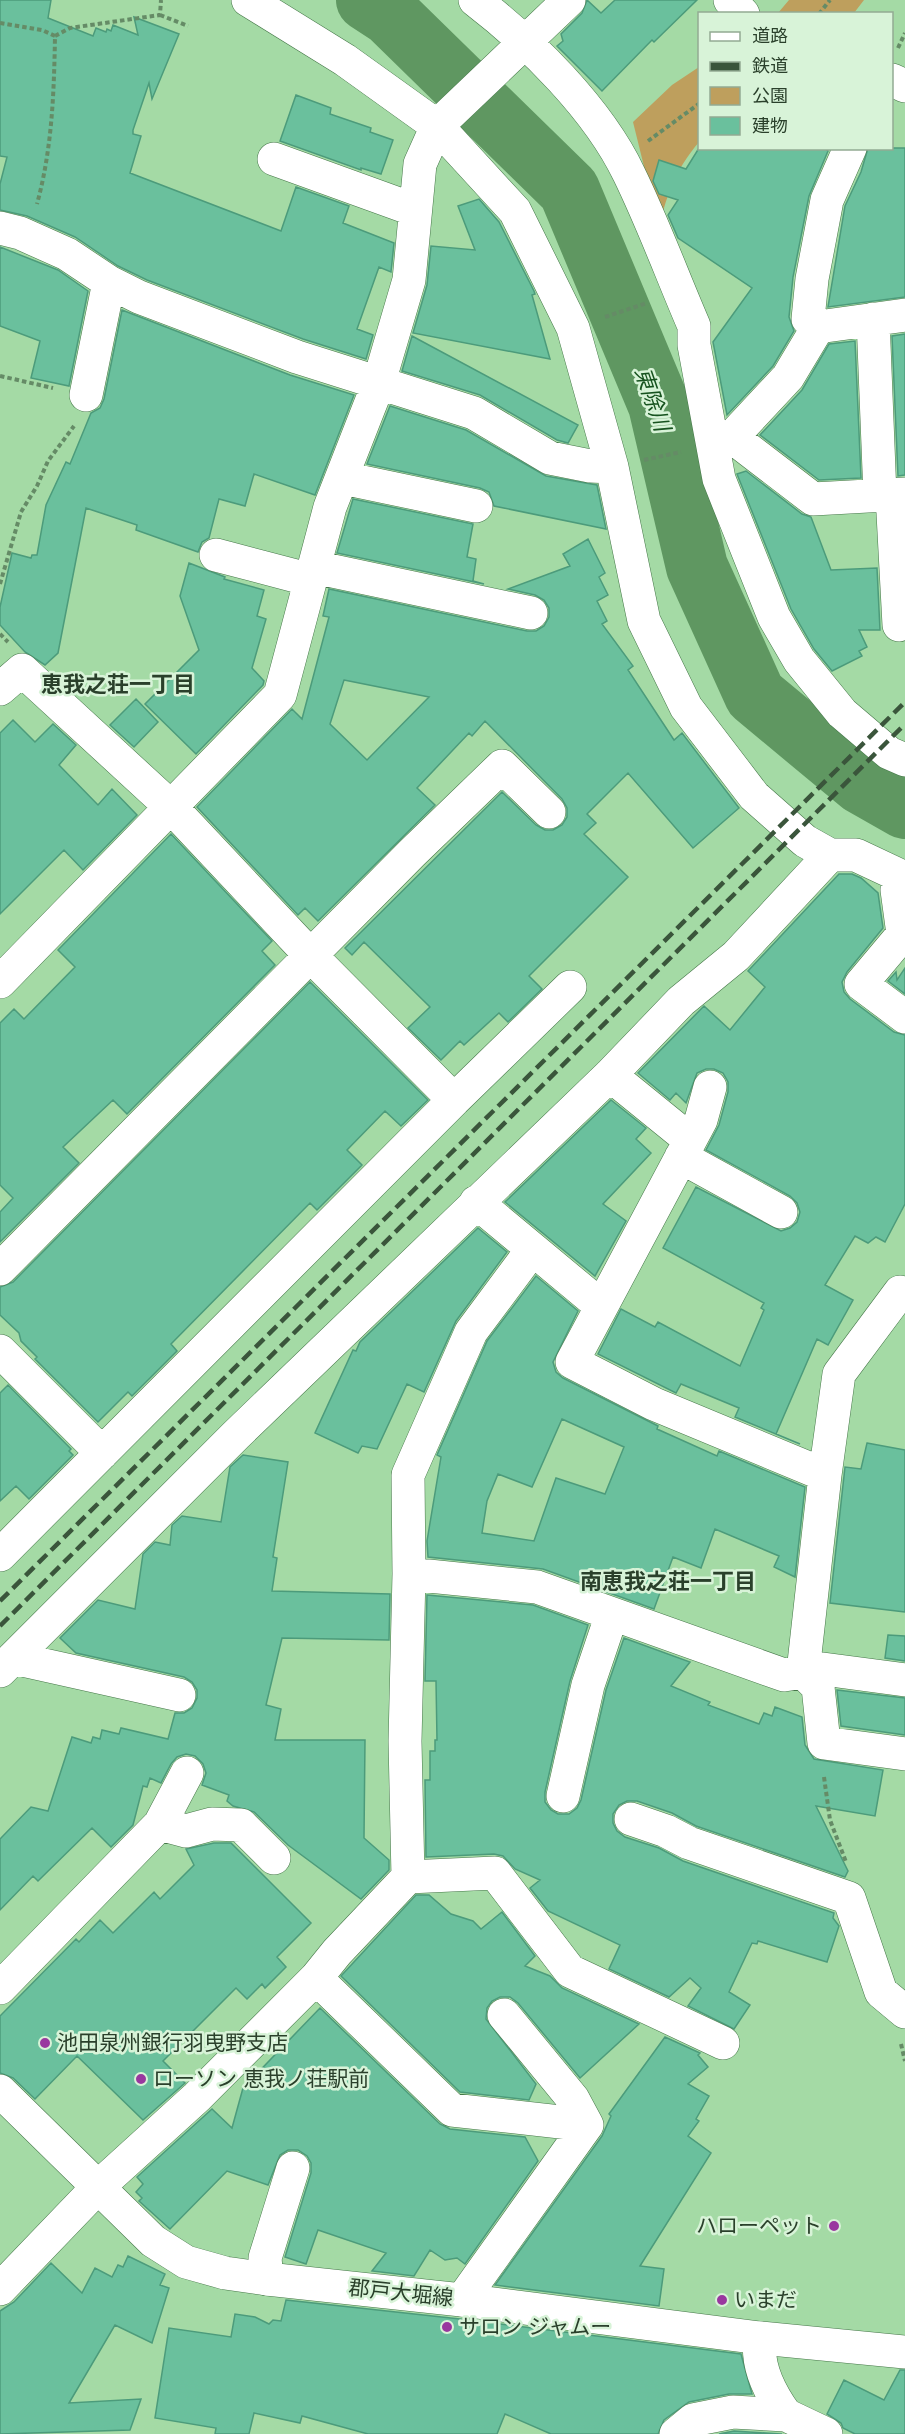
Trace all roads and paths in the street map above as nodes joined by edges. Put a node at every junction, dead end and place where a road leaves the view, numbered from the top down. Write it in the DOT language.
graph roads {
  1 [pos="160,0"];
  2 [pos="248,0"];
  3 [pos="475,0"];
  4 [pos="568,0"];
  5 [pos="730,0"];
  6 [pos="830,0"];
  7 [pos="741,12"];
  8 [pos="821,12"];
  9 [pos="160,15"];
  10 [pos="0,23"];
  11 [pos="188,26"];
  12 [pos="55,36"];
  13 [pos="516,38"];
  14 [pos="698,104"];
  15 [pos="437,126"];
  16 [pos="849,150"];
  17 [pos="274,159"];
  18 [pos="628,172"];
  19 [pos="415,210"];
  20 [pos="14,233"];
  21 [pos="109,282"];
  22 [pos="679,292"];
  23 [pos="889,317"];
  24 [pos="818,327"];
  25 [pos="573,328"];
  26 [pos="0,376"];
  27 [pos="379,382"];
  28 [pos="86,395"];
  29 [pos="720,446"];
  30 [pos="612,467"];
  31 [pos="343,478"];
  32 [pos="892,495"];
  33 [pos="476,506"];
  34 [pos="216,555"];
  35 [pos="312,573"];
  36 [pos="0,584"];
  37 [pos="531,613"];
  38 [pos="899,625"];
  39 [pos="2,682"];
  40 [pos="905,760"];
  41 [pos="172,808"];
  42 [pos="549,812"];
  43 [pos="830,855"];
  44 [pos="905,878"];
  45 [pos="905,884"];
  46 [pos="311,956"];
  47 [pos="0,982"];
  48 [pos="570,987"];
  49 [pos="905,1017"];
  50 [pos="610,1075"];
  51 [pos="710,1087"];
  52 [pos="454,1100"];
  53 [pos="685,1148"];
  54 [pos="476,1202"];
  55 [pos="781,1212"];
  56 [pos="532,1250"];
  57 [pos="0,1269"];
  58 [pos="905,1294"];
  59 [pos="601,1305"];
  60 [pos="0,1351"];
  61 [pos="102,1453"];
  62 [pos="825,1475"];
  63 [pos="0,1555"];
  64 [pos="409,1574"];
  65 [pos="612,1614"];
  66 [pos="7,1665"];
  67 [pos="803,1672"];
  68 [pos="905,1680"];
  69 [pos="178,1695"];
  70 [pos="905,1754"];
  71 [pos="187,1773"];
  72 [pos="563,1796"];
  73 [pos="631,1819"];
  74 [pos="160,1824"];
  75 [pos="274,1858"];
  76 [pos="408,1877"];
  77 [pos="316,1978"];
  78 [pos="0,1988"];
  79 [pos="905,2012"];
  80 [pos="504,2014"];
  81 [pos="723,2043"];
  82 [pos="0,2091"];
  83 [pos="587,2125"];
  84 [pos="294,2168"];
  85 [pos="98,2187"];
  86 [pos="267,2278"];
  87 [pos="0,2289"];
  88 [pos="462,2300"];
  89 [pos="760,2338"];
  90 [pos="904,2349"];
  91 [pos="786,2415"];
  92 [pos="676,2434"];
  93 [pos="826,2434"];
  1 -- 9 [label="path"];
  2 -- 15 [label="street"];
  3 -- 13 [label="street"];
  4 -- 13 [label="street"];
  5 -- 7 [label="street"];
  6 -- 8 [label="path"];
  9 -- 11 [label="path"];
  9 -- 12 [label="path"];
  10 -- 12 [label="path"];
  12 -- 20 [label="path"];
  13 -- 15 [label="street"];
  13 -- 18 [label="street"];
  14 -- 18 [label="path"];
  15 -- 19 [label="street"];
  15 -- 25 [label="street"];
  16 -- 24 [label="street"];
  17 -- 19 [label="street"];
  18 -- 22 [label="street"];
  19 -- 27 [label="street"];
  20 -- 21 [label="street"];
  21 -- 27 [label="street"];
  21 -- 28 [label="street"];
  22 -- 25 [label="path"];
  22 -- 29 [label="street"];
  23 -- 24 [label="street"];
  23 -- 32 [label="street"];
  24 -- 29 [label="street"];
  25 -- 30 [label="street"];
  26 -- 28 [label="path"];
  27 -- 30 [label="street"];
  27 -- 31 [label="street"];
  28 -- 36 [label="path"];
  29 -- 30 [label="path"];
  29 -- 32 [label="street"];
  29 -- 40 [label="street"];
  30 -- 43 [label="street"];
  31 -- 33 [label="street"];
  31 -- 35 [label="street"];
  32 -- 38 [label="street"];
  34 -- 35 [label="street"];
  35 -- 37 [label="street"];
  35 -- 41 [label="street"];
  39 -- 41 [label="street"];
  41 -- 46 [label="street"];
  41 -- 47 [label="street"];
  42 -- 46 [label="street"];
  43 -- 44 [label="street"];
  43 -- 50 [label="street"];
  45 -- 49 [label="street"];
  46 -- 52 [label="street"];
  46 -- 57 [label="street"];
  48 -- 52 [label="street"];
  50 -- 53 [label="street"];
  50 -- 54 [label="street"];
  51 -- 53 [label="street"];
  52 -- 61 [label="street"];
  53 -- 55 [label="street"];
  53 -- 59 [label="street"];
  54 -- 56 [label="street"];
  54 -- 66 [label="street"];
  56 -- 59 [label="street"];
  56 -- 64 [label="street"];
  58 -- 62 [label="street"];
  59 -- 62 [label="street"];
  60 -- 61 [label="street"];
  61 -- 63 [label="street"];
  62 -- 67 [label="street"];
  64 -- 65 [label="street"];
  64 -- 76 [label="street"];
  65 -- 67 [label="street"];
  65 -- 72 [label="street"];
  66 -- 69 [label="street"];
  67 -- 68 [label="street"];
  67 -- 70 [label="street"];
  71 -- 74 [label="street"];
  73 -- 79 [label="street"];
  74 -- 75 [label="street"];
  74 -- 78 [label="street"];
  76 -- 77 [label="street"];
  76 -- 81 [label="street"];
  77 -- 83 [label="street"];
  77 -- 85 [label="street"];
  80 -- 83 [label="street"];
  82 -- 85 [label="street, 郡戸大堀線"];
  83 -- 88 [label="street"];
  84 -- 86 [label="street"];
  85 -- 86 [label="street, 郡戸大堀線"];
  85 -- 87 [label="street"];
  86 -- 88 [label="street, 郡戸大堀線"];
  88 -- 89 [label="street, 郡戸大堀線"];
  89 -- 90 [label="street, 郡戸大堀線"];
  89 -- 91 [label="street"];
  91 -- 92 [label="street"];
  91 -- 93 [label="street"];
}
